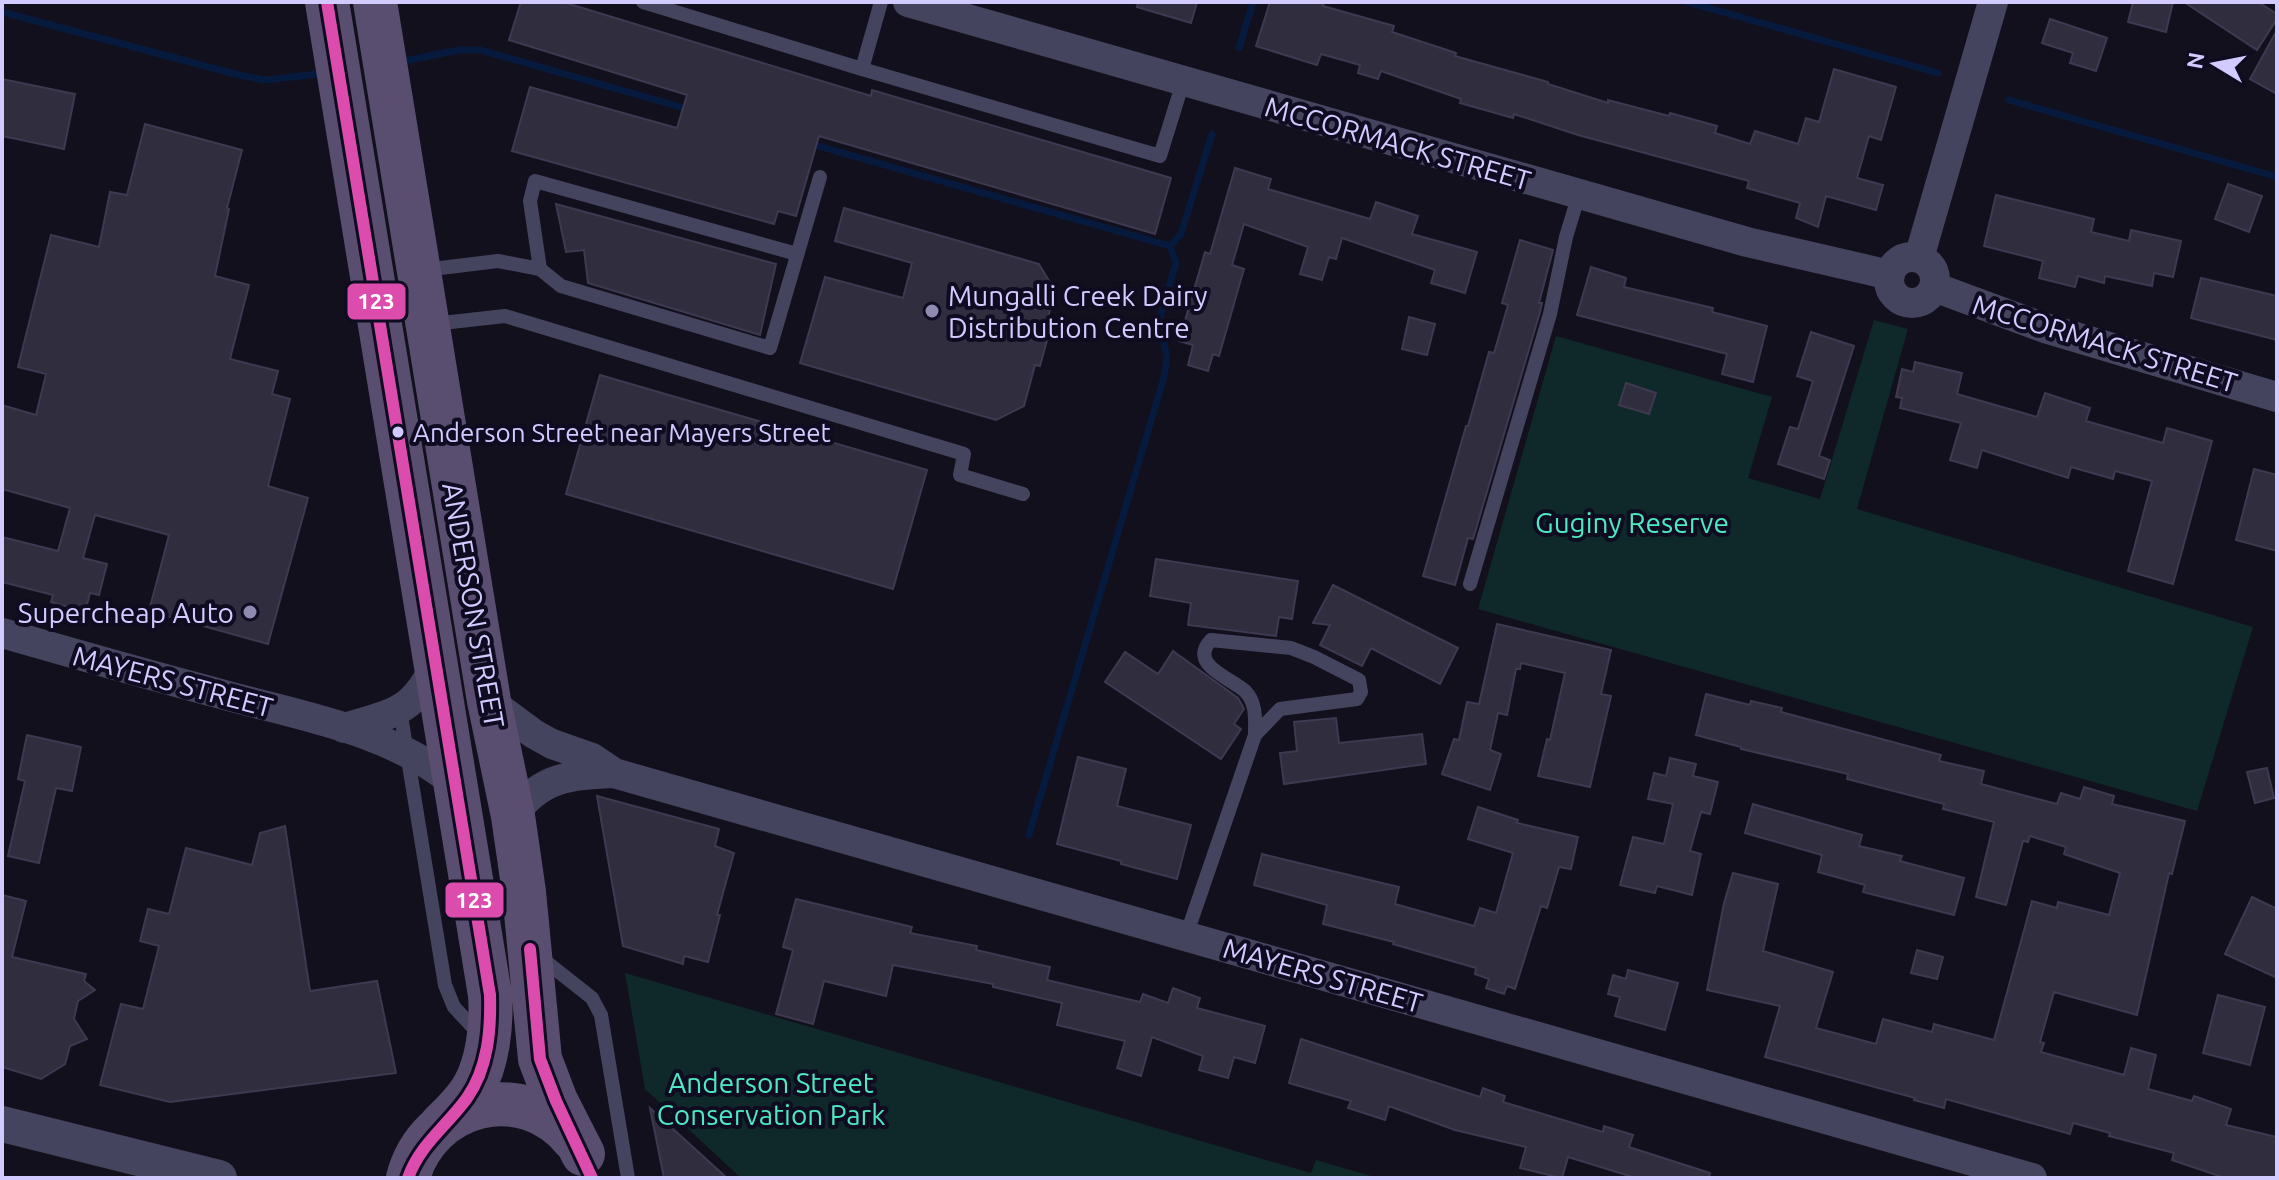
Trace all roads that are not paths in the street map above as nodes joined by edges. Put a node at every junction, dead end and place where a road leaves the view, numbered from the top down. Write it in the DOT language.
graph roads {
  1 [pos="327,2"];
  2 [pos="375,2"];
  3 [pos="643,2"];
  4 [pos="881,2"];
  5 [pos="908,2"];
  6 [pos="1993,2"];
  7 [pos="862,69"];
  8 [pos="1183,82"];
  9 [pos="820,177"];
  10 [pos="1579,194"];
  11 [pos="797,254"];
  12 [pos="1919,258"];
  13 [pos="540,269"];
  14 [pos="420,270"];
  15 [pos="1890,275"];
  16 [pos="1934,287"];
  17 [pos="429,324"];
  18 [pos="2277,397"];
  19 [pos="1023,494"];
  20 [pos="1470,584"];
  21 [pos="2,633"];
  22 [pos="436,664"];
  23 [pos="489,701"];
  24 [pos="400,710"];
  25 [pos="344,728"];
  26 [pos="1255,735"];
  27 [pos="407,751"];
  28 [pos="614,773"];
  29 [pos="454,783"];
  30 [pos="513,816"];
  31 [pos="1186,936"];
  32 [pos="529,944"];
  33 [pos="486,1042"];
  34 [pos="2,1124"];
  35 [pos="2,1142"];
  36 [pos="423,1150"];
  37 [pos="588,1166"];
  38 [pos="155,1174"];
  39 [pos="219,1178"];
  40 [pos="384,1178"];
  41 [pos="628,1178"];
  42 [pos="2032,1178"];
  1 -- 22 [label="main road, ANDERSON STREET"];
  2 -- 14 [label="main road, ANDERSON STREET"];
  3 -- 7 [label="lane"];
  4 -- 7 [label="lane"];
  5 -- 8 [label="street, MCCORMACK STREET"];
  6 -- 12 [label="street"];
  7 -- 8 [label="lane"];
  8 -- 10 [label="street, MCCORMACK STREET"];
  9 -- 11 [label="lane"];
  10 -- 15 [label="street, MCCORMACK STREET"];
  10 -- 20 [label="lane"];
  11 -- 13 [label="lane"];
  11 -- 13 [label="lane"];
  12 -- 15 [label="street"];
  12 -- 16 [label="street"];
  13 -- 14 [label="lane"];
  14 -- 17 [label="main road, ANDERSON STREET"];
  15 -- 16 [label="street"];
  16 -- 18 [label="street, MCCORMACK STREET"];
  17 -- 19 [label="lane"];
  17 -- 23 [label="main road, ANDERSON STREET"];
  21 -- 25 [label="street, MAYERS STREET"];
  22 -- 24 [label="street"];
  22 -- 29 [label="main road, ANDERSON STREET"];
  23 -- 28 [label="street, MAYERS STREET"];
  23 -- 30 [label="main road, ANDERSON STREET"];
  24 -- 25 [label="street"];
  24 -- 27 [label="lane"];
  25 -- 27 [label="street, MAYERS STREET"];
  26 -- 26 [label="lane"];
  26 -- 31 [label="lane"];
  27 -- 29 [label="street, MAYERS STREET"];
  27 -- 33 [label="lane"];
  28 -- 30 [label="street, MAYERS STREET"];
  28 -- 31 [label="street, MAYERS STREET"];
  29 -- 33 [label="main road, ANDERSON STREET"];
  30 -- 32 [label="main road, ANDERSON STREET"];
  31 -- 42 [label="street, MAYERS STREET"];
  32 -- 37 [label="main road, ANDERSON STREET"];
  32 -- 41 [label="lane"];
  33 -- 36 [label="main road, ANDERSON STREET"];
  34 -- 38 [label="street"];
  35 -- 38 [label="street"];
  36 -- 37 [label="main road"];
  36 -- 40 [label="street"];
  38 -- 39 [label="street"];
}
